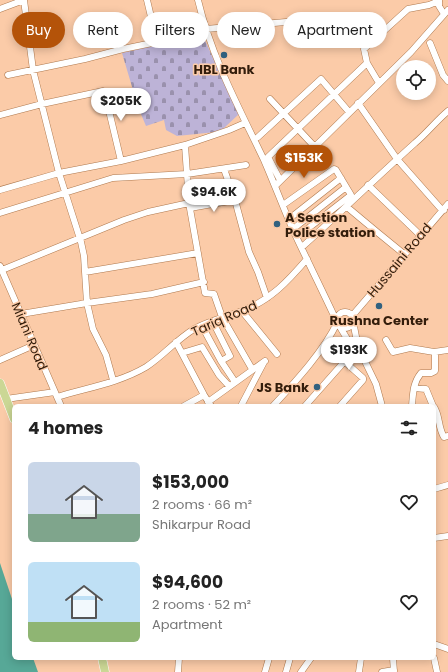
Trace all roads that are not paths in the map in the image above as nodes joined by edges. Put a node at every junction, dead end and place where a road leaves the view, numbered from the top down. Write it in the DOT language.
graph roads {
  1 [pos="24,0"];
  2 [pos="147,0"];
  3 [pos="198,0"];
  4 [pos="439,1"];
  5 [pos="0,9"];
  6 [pos="150,12"];
  7 [pos="201,12"];
  8 [pos="446,12"];
  9 [pos="283,22"];
  10 [pos="209,29"];
  11 [pos="209,37"];
  12 [pos="430,43"];
  13 [pos="141,45"];
  14 [pos="367,63"];
  15 [pos="33,70"];
  16 [pos="8,75"];
  17 [pos="448,79"];
  18 [pos="379,83"];
  19 [pos="334,94"];
  20 [pos="270,99"];
  21 [pos="358,103"];
  22 [pos="42,104"];
  23 [pos="448,111"];
  24 [pos="349,112"];
  25 [pos="283,113"];
  26 [pos="0,115"];
  27 [pos="245,123"];
  28 [pos="298,129"];
  29 [pos="258,137"];
  30 [pos="185,145"];
  31 [pos="314,146"];
  32 [pos="397,159"];
  33 [pos="121,161"];
  34 [pos="246,165"];
  35 [pos="224,169"];
  36 [pos="59,173"];
  37 [pos="187,174"];
  38 [pos="341,178"];
  39 [pos="280,180"];
  40 [pos="368,185"];
  41 [pos="275,186"];
  42 [pos="346,187"];
  43 [pos="0,190"];
  44 [pos="65,193"];
  45 [pos="234,200"];
  46 [pos="448,204"];
  47 [pos="283,205"];
  48 [pos="190,206"];
  49 [pos="347,207"];
  50 [pos="445,210"];
  51 [pos="0,212"];
  52 [pos="289,219"];
  53 [pos="293,229"];
  54 [pos="420,235"];
  55 [pos="297,237"];
  56 [pos="80,238"];
  57 [pos="302,247"];
  58 [pos="198,253"];
  59 [pos="404,254"];
  60 [pos="308,259"];
  61 [pos="1,268"];
  62 [pos="86,272"];
  63 [pos="204,282"];
  64 [pos="267,298"];
  65 [pos="87,303"];
  66 [pos="242,311"];
  67 [pos="21,314"];
  68 [pos="222,317"];
  69 [pos="352,319"];
  70 [pos="213,322"];
  71 [pos="338,323"];
  72 [pos="202,326"];
  73 [pos="386,340"];
  74 [pos="176,342"];
  75 [pos="34,345"];
  76 [pos="358,347"];
  77 [pos="448,350"];
  78 [pos="435,352"];
  79 [pos="182,354"];
  80 [pos="277,354"];
  81 [pos="352,354"];
  82 [pos="0,360"];
  83 [pos="221,361"];
  84 [pos="345,362"];
  85 [pos="252,369"];
  86 [pos="113,380"];
  87 [pos="235,382"];
  88 [pos="0,383"];
  89 [pos="229,386"];
  90 [pos="414,388"];
  91 [pos="56,395"];
  92 [pos="204,395"];
  93 [pos="6,399"];
  94 [pos="59,404"];
  95 [pos="188,404"];
  96 [pos="210,404"];
  97 [pos="242,404"];
  98 [pos="275,404"];
  99 [pos="311,404"];
  100 [pos="342,404"];
  101 [pos="381,404"];
  102 [pos="412,404"];
  103 [pos="433,404"];
  104 [pos="436,410"];
  105 [pos="12,414"];
  106 [pos="448,436"];
  107 [pos="448,485"];
  108 [pos="436,488"];
  109 [pos="448,536"];
  110 [pos="436,538"];
  111 [pos="436,645"];
  112 [pos="448,649"];
  113 [pos="103,660"];
  114 [pos="179,660"];
  115 [pos="268,660"];
  116 [pos="289,660"];
  117 [pos="309,660"];
  118 [pos="361,660"];
  119 [pos="393,660"];
  120 [pos="434,660"];
  121 [pos="394,671"];
  122 [pos="106,672"];
  123 [pos="178,672"];
  124 [pos="265,672"];
  125 [pos="286,672"];
  126 [pos="301,672"];
  127 [pos="359,672"];
  128 [pos="382,672"];
  129 [pos="437,672"];
  1 -- 5 [label="street"];
  1 -- 15 [label="street"];
  2 -- 6 [label="street"];
  3 -- 7 [label="street"];
  4 -- 8 [label="street"];
  4 -- 14 [label="street"];
  8 -- 18 [label="street"];
  9 -- 10 [label="street"];
  11 -- 27 [label="street"];
  12 -- 17 [label="street"];
  13 -- 15 [label="street"];
  14 -- 18 [label="street"];
  14 -- 19 [label="street"];
  15 -- 16 [label="street"];
  15 -- 22 [label="street"];
  18 -- 21 [label="street"];
  19 -- 24 [label="street"];
  19 -- 25 [label="street"];
  19 -- 28 [label="street"];
  20 -- 25 [label="street"];
  21 -- 24 [label="street"];
  21 -- 32 [label="street"];
  22 -- 26 [label="street"];
  22 -- 33 [label="street"];
  22 -- 36 [label="street"];
  23 -- 32 [label="street"];
  24 -- 31 [label="street"];
  25 -- 28 [label="street"];
  25 -- 29 [label="street"];
  27 -- 30 [label="street"];
  27 -- 41 [label="street"];
  28 -- 31 [label="street"];
  28 -- 39 [label="street"];
  30 -- 33 [label="street"];
  30 -- 37 [label="street"];
  31 -- 39 [label="street"];
  32 -- 40 [label="street"];
  32 -- 50 [label="street"];
  33 -- 36 [label="street"];
  34 -- 35 [label="street"];
  35 -- 37 [label="street"];
  35 -- 45 [label="street"];
  36 -- 43 [label="street"];
  36 -- 44 [label="street"];
  37 -- 44 [label="street"];
  37 -- 48 [label="street"];
  38 -- 42 [label="street"];
  38 -- 47 [label="street"];
  38 -- 52 [label="street"];
  39 -- 41 [label="street"];
  40 -- 49 [label="street"];
  40 -- 54 [label="street"];
  41 -- 47 [label="street"];
  42 -- 53 [label="street"];
  42 -- 55 [label="street"];
  44 -- 51 [label="street"];
  44 -- 56 [label="street"];
  45 -- 48 [label="street"];
  45 -- 64 [label="street"];
  46 -- 50 [label="street, Hussaini Road"];
  47 -- 52 [label="street"];
  48 -- 56 [label="street"];
  48 -- 58 [label="street"];
  49 -- 57 [label="street"];
  49 -- 59 [label="street"];
  50 -- 54 [label="street, Hussaini Road"];
  52 -- 53 [label="street"];
  53 -- 55 [label="street"];
  54 -- 59 [label="street, Hussaini Road"];
  55 -- 57 [label="street"];
  56 -- 61 [label="street"];
  56 -- 62 [label="street"];
  57 -- 60 [label="street"];
  58 -- 62 [label="street"];
  58 -- 63 [label="street"];
  59 -- 69 [label="street, Hussaini Road"];
  60 -- 64 [label="street, Tariq Road"];
  60 -- 71 [label="street"];
  61 -- 67 [label="street, Miani Road"];
  62 -- 65 [label="street"];
  63 -- 65 [label="street"];
  63 -- 68 [label="street"];
  64 -- 66 [label="street, Tariq Road"];
  65 -- 67 [label="street"];
  65 -- 86 [label="street"];
  66 -- 68 [label="street, Tariq Road"];
  66 -- 80 [label="street"];
  67 -- 75 [label="street, Miani Road"];
  68 -- 70 [label="street, Tariq Road"];
  68 -- 85 [label="street"];
  69 -- 71 [label="street"];
  69 -- 71 [label="street"];
  69 -- 76 [label="street"];
  70 -- 72 [label="street, Tariq Road"];
  70 -- 83 [label="street"];
  71 -- 81 [label="street"];
  71 -- 98 [label="street"];
  72 -- 74 [label="street, Tariq Road"];
  72 -- 83 [label="street"];
  73 -- 78 [label="street"];
  74 -- 79 [label="street"];
  74 -- 86 [label="street, Tariq Road"];
  75 -- 82 [label="street"];
  75 -- 91 [label="street, Miani Road"];
  76 -- 81 [label="street"];
  76 -- 101 [label="street"];
  77 -- 78 [label="street"];
  78 -- 90 [label="street"];
  79 -- 89 [label="street"];
  79 -- 92 [label="street"];
  81 -- 84 [label="street"];
  83 -- 87 [label="street"];
  84 -- 99 [label="street"];
  84 -- 100 [label="street"];
  85 -- 87 [label="street"];
  85 -- 97 [label="street"];
  86 -- 91 [label="street, Tariq Road"];
  87 -- 89 [label="street"];
  88 -- 93 [label="main road"];
  89 -- 96 [label="street"];
  90 -- 102 [label="street"];
  90 -- 103 [label="street"];
  91 -- 93 [label="street, Tariq Road"];
  91 -- 94 [label="street, Miani Road"];
  92 -- 95 [label="street"];
  92 -- 96 [label="street"];
  93 -- 105 [label="main road"];
  104 -- 106 [label="street"];
  107 -- 108 [label="street"];
  109 -- 110 [label="street"];
  111 -- 112 [label="street"];
  113 -- 122 [label="main road"];
  114 -- 123 [label="street"];
  115 -- 124 [label="street"];
  116 -- 125 [label="street"];
  117 -- 126 [label="street"];
  118 -- 127 [label="street"];
  119 -- 121 [label="street"];
  120 -- 129 [label="street"];
  121 -- 128 [label="street"];
}
